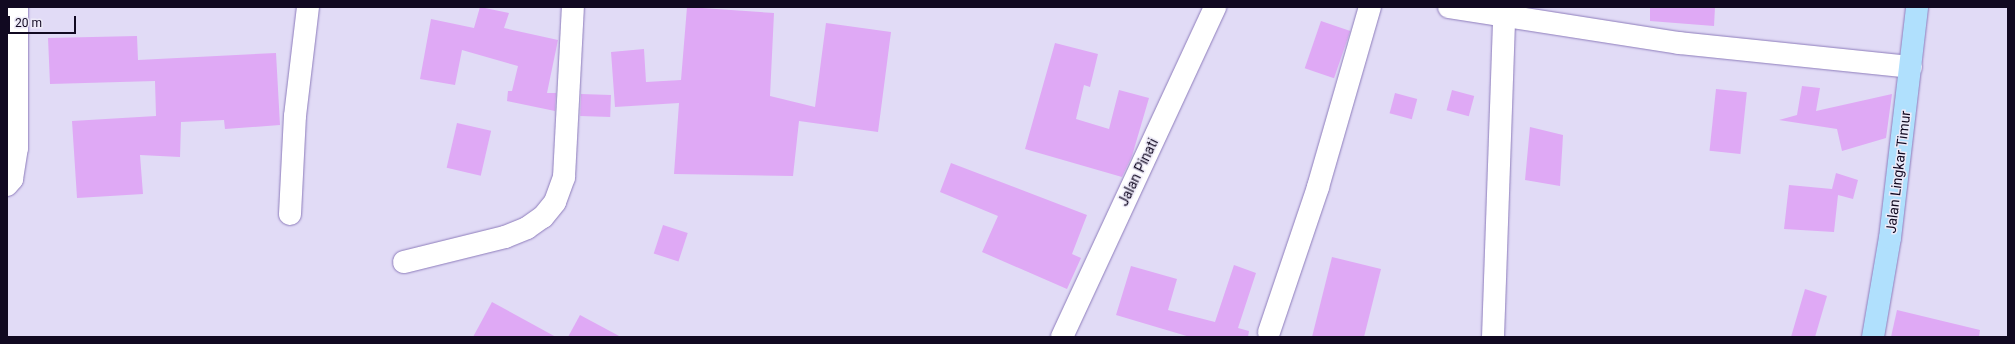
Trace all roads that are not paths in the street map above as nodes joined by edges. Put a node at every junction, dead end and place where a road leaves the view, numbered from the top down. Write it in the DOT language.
graph roads {
  1 [pos="308,7"];
  2 [pos="573,7"];
  3 [pos="1215,7"];
  4 [pos="1370,7"];
  5 [pos="1449,7"];
  6 [pos="1917,7"];
  7 [pos="19,8"];
  8 [pos="1504,16"];
  9 [pos="1911,67"];
  10 [pos="7,185"];
  11 [pos="290,214"];
  12 [pos="404,262"];
  13 [pos="1269,332"];
  14 [pos="1062,337"];
  15 [pos="1493,337"];
  16 [pos="1873,337"];
  1 -- 11 [label="street"];
  2 -- 12 [label="street"];
  3 -- 14 [label="street, Jalan Pinati"];
  4 -- 13 [label="street"];
  5 -- 8 [label="street"];
  6 -- 9 [label="main road, Jalan Lingkar Timur"];
  7 -- 10 [label="street"];
  8 -- 9 [label="street"];
  8 -- 15 [label="street"];
  9 -- 16 [label="main road, Jalan Lingkar Timur"];
}
